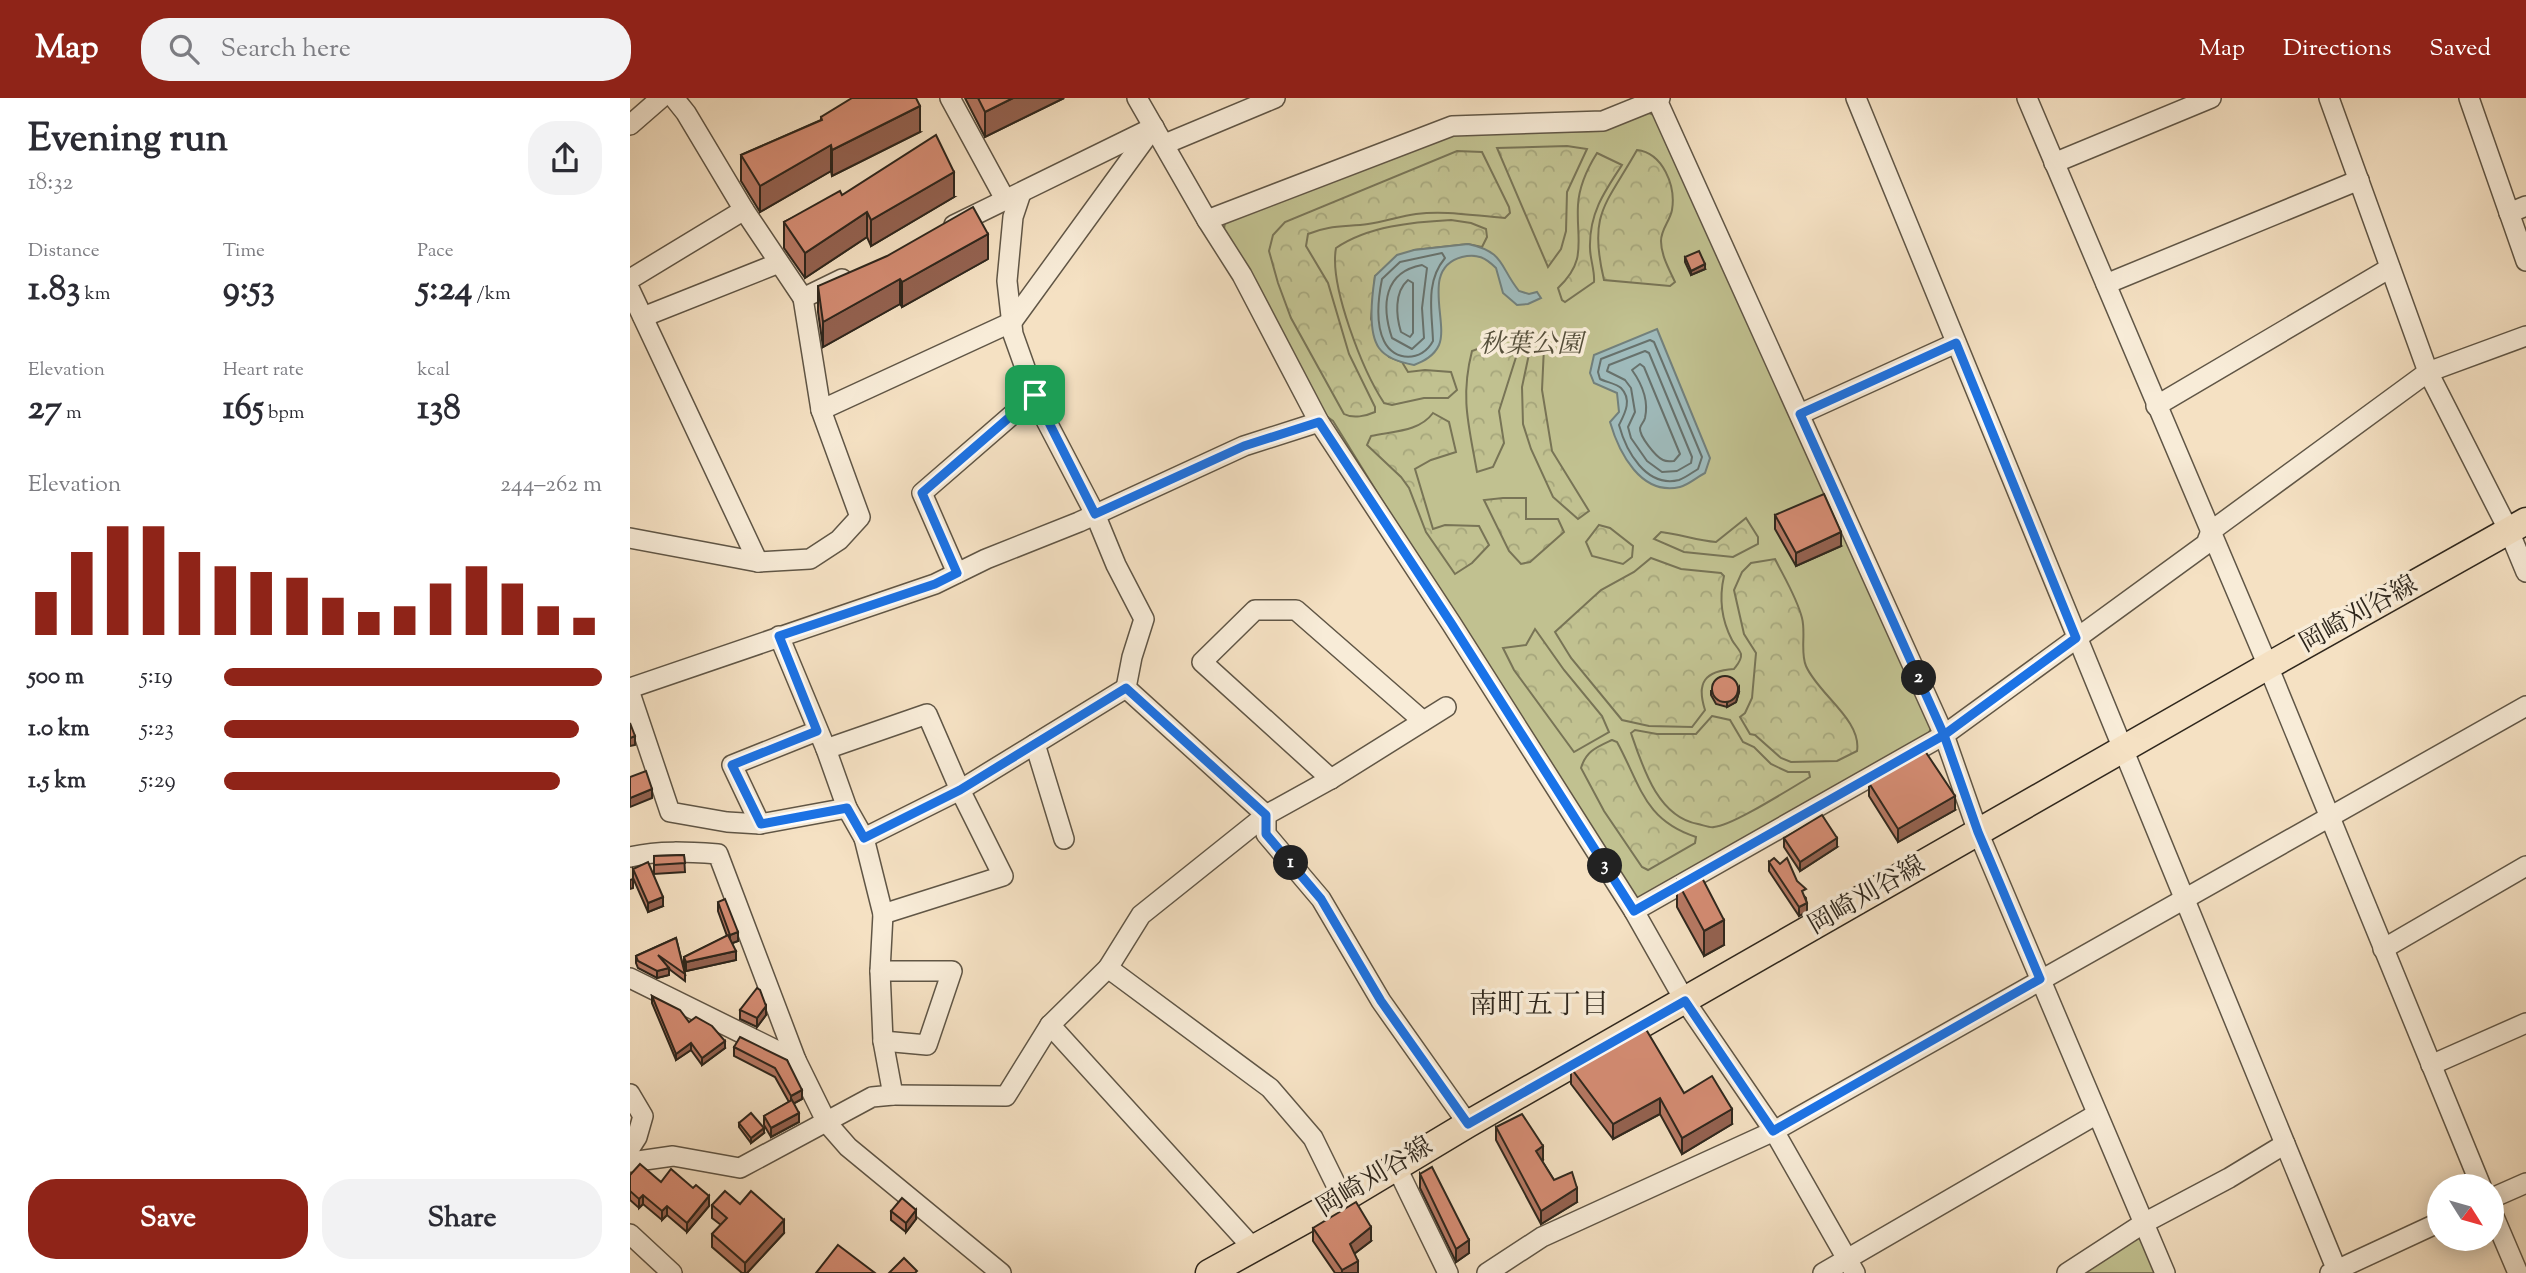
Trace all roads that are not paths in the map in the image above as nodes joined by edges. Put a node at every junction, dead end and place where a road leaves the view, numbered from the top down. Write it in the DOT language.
graph roads {
  1 [pos="662,98"];
  2 [pos="674,98"];
  3 [pos="1137,98"];
  4 [pos="1275,98"];
  5 [pos="2026,98"];
  6 [pos="2211,98"];
  7 [pos="2329,98"];
  8 [pos="2469,98"];
  9 [pos="953,99"];
  10 [pos="1658,99"];
  11 [pos="1862,100"];
  12 [pos="636,113"];
  13 [pos="1154,127"];
  14 [pos="1166,144"];
  15 [pos="2054,163"];
  16 [pos="2358,180"];
  17 [pos="1014,197"];
  18 [pos="2518,209"];
  19 [pos="744,210"];
  20 [pos="1207,220"];
  21 [pos="935,234"];
  22 [pos="2526,261"];
  23 [pos="779,263"];
  24 [pos="864,268"];
  25 [pos="2390,268"];
  26 [pos="630,279"];
  27 [pos="2106,284"];
  28 [pos="630,290"];
  29 [pos="803,299"];
  30 [pos="643,317"];
  31 [pos="1012,322"];
  32 [pos="2526,336"];
  33 [pos="1956,343"];
  34 [pos="2428,372"];
  35 [pos="1035,395"];
  36 [pos="2156,406"];
  37 [pos="821,410"];
  38 [pos="1800,414"];
  39 [pos="1319,422"];
  40 [pos="1095,514"];
  41 [pos="2517,526"];
  42 [pos="2211,531"];
  43 [pos="630,538"];
  44 [pos="758,562"];
  45 [pos="2526,572"];
  46 [pos="957,573"];
  47 [pos="779,636"];
  48 [pos="2076,638"];
  49 [pos="2268,666"];
  50 [pos="630,688"];
  51 [pos="1126,688"];
  52 [pos="630,693"];
  53 [pos="1446,706"];
  54 [pos="2526,706"];
  55 [pos="1423,721"];
  56 [pos="817,731"];
  57 [pos="1944,735"];
  58 [pos="1035,744"];
  59 [pos="826,749"];
  60 [pos="2122,750"];
  61 [pos="1331,779"];
  62 [pos="960,790"];
  63 [pos="847,808"];
  64 [pos="1266,815"];
  65 [pos="2329,816"];
  66 [pos="761,824"];
  67 [pos="1978,832"];
  68 [pos="864,838"];
  69 [pos="1064,839"];
  70 [pos="630,857"];
  71 [pos="2526,866"];
  72 [pos="2184,901"];
  73 [pos="1634,911"];
  74 [pos="883,914"];
  75 [pos="2383,949"];
  76 [pos="1108,968"];
  77 [pos="880,971"];
  78 [pos="630,978"];
  79 [pos="2040,979"];
  80 [pos="1685,1001"];
  81 [pos="2526,1023"];
  82 [pos="1050,1025"];
  83 [pos="883,1041"];
  84 [pos="796,1060"];
  85 [pos="2431,1065"];
  86 [pos="630,1094"];
  87 [pos="893,1095"];
  88 [pos="2097,1114"];
  89 [pos="827,1123"];
  90 [pos="1468,1124"];
  91 [pos="1773,1131"];
  92 [pos="2285,1144"];
  93 [pos="630,1148"];
  94 [pos="630,1162"];
  95 [pos="1396,1166"];
  96 [pos="2476,1174"];
  97 [pos="2526,1183"];
  98 [pos="2504,1193"];
  99 [pos="1343,1199"];
  100 [pos="2144,1223"];
  101 [pos="2427,1228"];
  102 [pos="630,1234"];
  103 [pos="2504,1240"];
  104 [pos="1253,1248"];
  105 [pos="1850,1267"];
  106 [pos="2335,1272"];
  107 [pos="671,1273"];
  108 [pos="1001,1273"];
  109 [pos="1209,1273"];
  110 [pos="1448,1273"];
  111 [pos="1486,1273"];
  112 [pos="1823,1273"];
  113 [pos="2067,1273"];
  114 [pos="2165,1273"];
  115 [pos="2518,1273"];
  1 -- 12 [label="street"];
  2 -- 19 [label="street"];
  3 -- 13 [label="street"];
  4 -- 14 [label="street"];
  5 -- 15 [label="street"];
  6 -- 15 [label="street"];
  7 -- 16 [label="street"];
  8 -- 18 [label="street"];
  9 -- 17 [label="street"];
  10 -- 20 [label="street"];
  10 -- 38 [label="street"];
  11 -- 33 [label="street"];
  13 -- 14 [label="street"];
  13 -- 17 [label="street"];
  13 -- 31 [label="street"];
  14 -- 20 [label="street"];
  15 -- 27 [label="street"];
  16 -- 25 [label="street"];
  16 -- 27 [label="street"];
  17 -- 21 [label="street"];
  17 -- 31 [label="street"];
  18 -- 22 [label="street"];
  19 -- 23 [label="street"];
  19 -- 26 [label="street"];
  20 -- 39 [label="street"];
  23 -- 29 [label="street"];
  23 -- 30 [label="street"];
  24 -- 29 [label="street"];
  25 -- 34 [label="street"];
  25 -- 36 [label="street"];
  27 -- 36 [label="street"];
  28 -- 30 [label="street"];
  29 -- 37 [label="street"];
  30 -- 44 [label="street"];
  31 -- 35 [label="street"];
  31 -- 37 [label="street"];
  32 -- 34 [label="street"];
  33 -- 38 [label="street"];
  33 -- 48 [label="street"];
  34 -- 41 [label="street"];
  34 -- 42 [label="street"];
  35 -- 40 [label="street"];
  35 -- 46 [label="street"];
  36 -- 42 [label="street"];
  37 -- 44 [label="street"];
  38 -- 57 [label="street"];
  39 -- 40 [label="street"];
  39 -- 73 [label="street"];
  40 -- 46 [label="street"];
  40 -- 51 [label="street"];
  41 -- 45 [label="street"];
  41 -- 49 [label="main road, 岡崎刈谷線"];
  42 -- 48 [label="street"];
  42 -- 49 [label="street"];
  43 -- 44 [label="street"];
  46 -- 47 [label="street"];
  47 -- 50 [label="street"];
  47 -- 56 [label="street"];
  48 -- 57 [label="street"];
  48 -- 60 [label="street"];
  49 -- 60 [label="main road, 岡崎刈谷線"];
  49 -- 65 [label="street"];
  51 -- 58 [label="street"];
  51 -- 64 [label="street"];
  52 -- 66 [label="street"];
  53 -- 55 [label="street"];
  54 -- 65 [label="street"];
  55 -- 61 [label="street"];
  55 -- 61 [label="street"];
  56 -- 59 [label="street"];
  56 -- 66 [label="street"];
  57 -- 67 [label="street"];
  57 -- 73 [label="street"];
  58 -- 62 [label="street"];
  58 -- 69 [label="street"];
  59 -- 62 [label="street"];
  59 -- 63 [label="street"];
  60 -- 67 [label="main road, 岡崎刈谷線"];
  60 -- 72 [label="street"];
  61 -- 64 [label="street"];
  62 -- 68 [label="street"];
  62 -- 74 [label="street"];
  63 -- 66 [label="street"];
  63 -- 68 [label="street"];
  64 -- 76 [label="street"];
  64 -- 90 [label="street"];
  65 -- 72 [label="street"];
  65 -- 75 [label="street"];
  67 -- 79 [label="street"];
  67 -- 80 [label="main road, 岡崎刈谷線"];
  68 -- 74 [label="street"];
  70 -- 84 [label="street"];
  71 -- 75 [label="street"];
  72 -- 79 [label="street"];
  72 -- 92 [label="street"];
  73 -- 80 [label="street"];
  74 -- 77 [label="street"];
  75 -- 85 [label="street"];
  76 -- 82 [label="street"];
  76 -- 99 [label="street"];
  77 -- 83 [label="street"];
  77 -- 83 [label="street"];
  78 -- 84 [label="street"];
  79 -- 88 [label="street"];
  79 -- 91 [label="street"];
  80 -- 90 [label="main road, 岡崎刈谷線"];
  80 -- 91 [label="street"];
  81 -- 85 [label="street"];
  82 -- 87 [label="street"];
  82 -- 104 [label="street"];
  83 -- 87 [label="street"];
  84 -- 89 [label="street"];
  85 -- 96 [label="street"];
  86 -- 93 [label="street"];
  87 -- 89 [label="street"];
  88 -- 100 [label="street"];
  88 -- 105 [label="street"];
  89 -- 94 [label="street"];
  89 -- 108 [label="street"];
  90 -- 95 [label="main road, 岡崎刈谷線"];
  91 -- 105 [label="street"];
  91 -- 111 [label="street"];
  92 -- 100 [label="street"];
  92 -- 106 [label="street"];
  95 -- 99 [label="main road, 岡崎刈谷線"];
  95 -- 110 [label="street"];
  97 -- 98 [label="street"];
  99 -- 104 [label="main road, 岡崎刈谷線"];
  100 -- 113 [label="street"];
  100 -- 114 [label="street"];
  101 -- 106 [label="street"];
  102 -- 107 [label="street"];
  103 -- 115 [label="street"];
  104 -- 109 [label="main road, 岡崎刈谷線"];
  105 -- 112 [label="street"];
}
